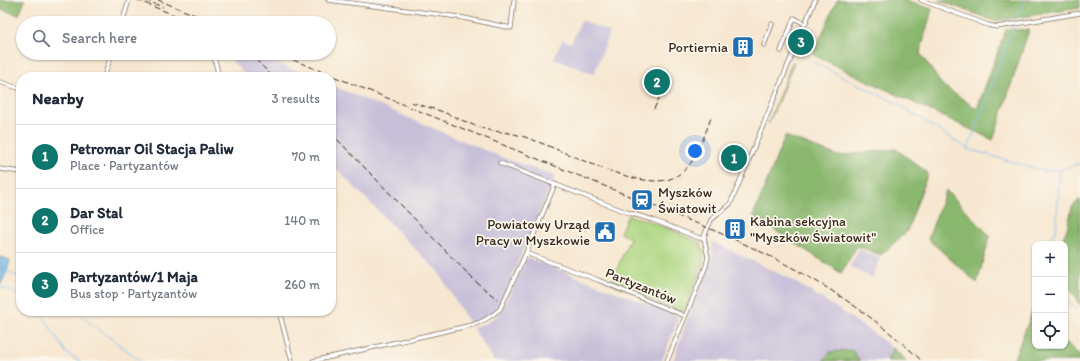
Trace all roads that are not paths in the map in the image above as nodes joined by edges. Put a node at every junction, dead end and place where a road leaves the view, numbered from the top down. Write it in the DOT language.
graph roads {
  1 [pos="129,0"];
  2 [pos="328,0"];
  3 [pos="514,0"];
  4 [pos="815,0"];
  5 [pos="921,0"];
  6 [pos="1080,13"];
  7 [pos="124,16"];
  8 [pos="772,24"];
  9 [pos="805,24"];
  10 [pos="764,45"];
  11 [pos="781,51"];
  12 [pos="110,60"];
  13 [pos="215,60"];
  14 [pos="106,72"];
  15 [pos="218,72"];
  16 [pos="0,82"];
  17 [pos="16,87"];
  18 [pos="500,163"];
  19 [pos="0,169"];
  20 [pos="16,171"];
  21 [pos="555,184"];
  22 [pos="704,238"];
  23 [pos="526,253"];
  24 [pos="280,316"];
  25 [pos="685,316"];
  26 [pos="292,361"];
  27 [pos="314,361"];
  28 [pos="667,361"];
  1 -- 7 [label="street"];
  2 -- 3 [label="street"];
  4 -- 9 [label="street"];
  5 -- 6 [label="street"];
  8 -- 10 [label="street"];
  9 -- 11 [label="street"];
  9 -- 22 [label="street"];
  12 -- 14 [label="street"];
  13 -- 15 [label="street"];
  16 -- 17 [label="street"];
  18 -- 21 [label="street"];
  19 -- 20 [label="street"];
  21 -- 22 [label="street"];
  21 -- 23 [label="street"];
  22 -- 25 [label="street, Partyzantów"];
  23 -- 25 [label="street, Partyzantów"];
  23 -- 27 [label="street"];
  24 -- 26 [label="street"];
  25 -- 28 [label="street"];
}
